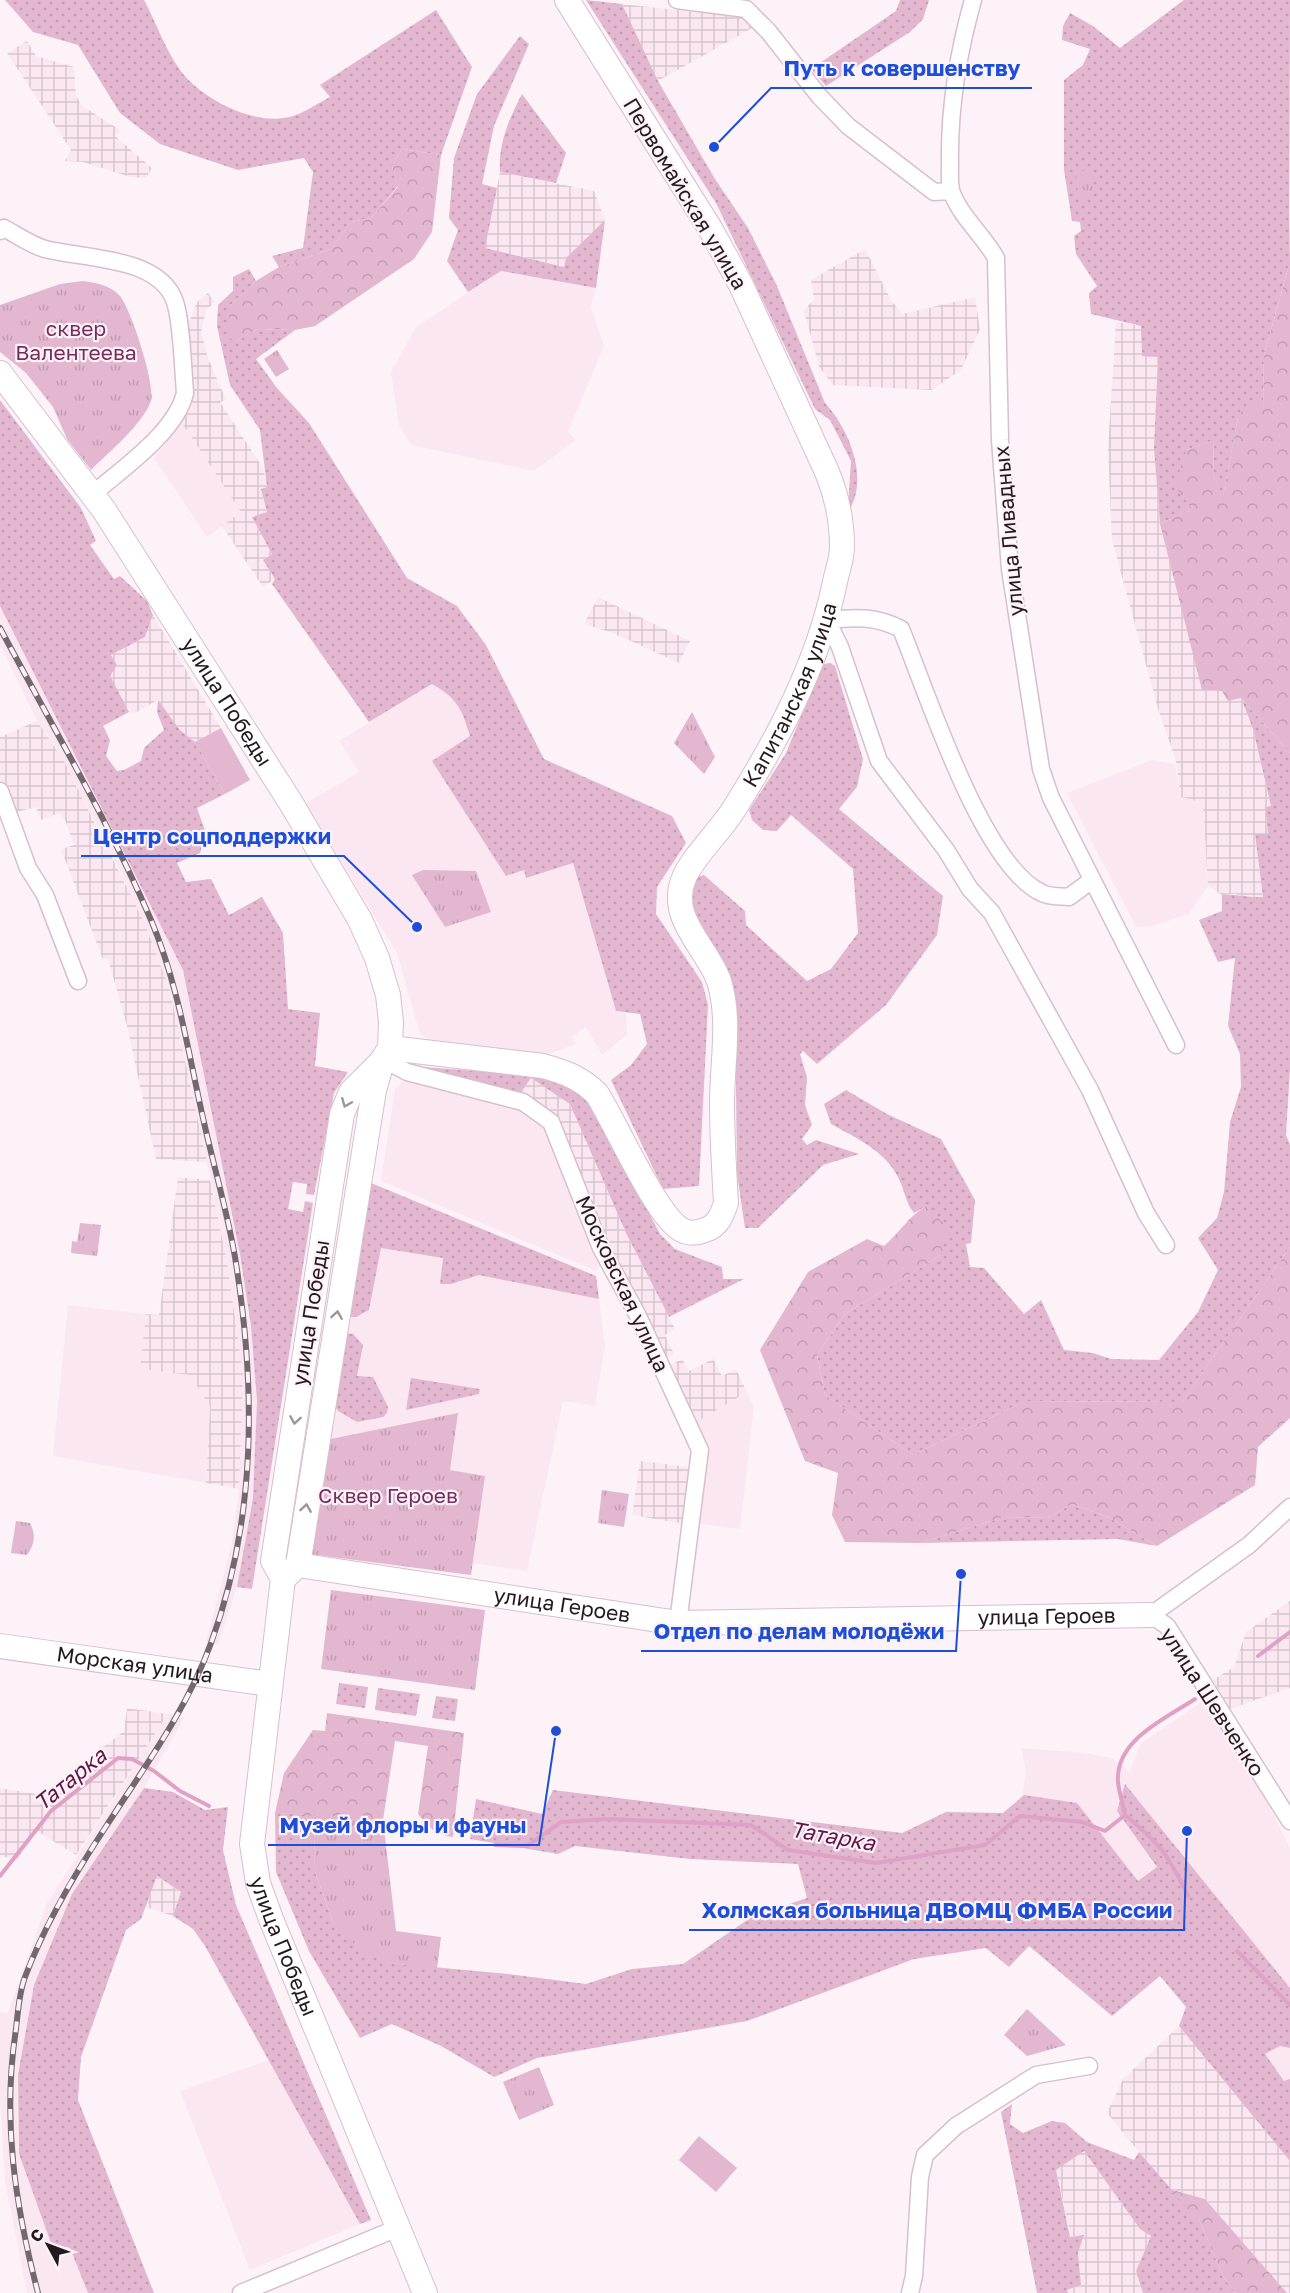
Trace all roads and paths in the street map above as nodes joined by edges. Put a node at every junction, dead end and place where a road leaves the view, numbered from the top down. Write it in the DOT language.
graph roads {
  1 [pos="567,0"];
  2 [pos="677,0"];
  3 [pos="973,0"];
  4 [pos="942,192"];
  5 [pos="0,231"];
  6 [pos="0,373"];
  7 [pos="836,493"];
  8 [pos="93,494"];
  9 [pos="827,620"];
  10 [pos="0,791"];
  11 [pos="1092,880"];
  12 [pos="78,981"];
  13 [pos="1176,1045"];
  14 [pos="387,1054"];
  15 [pos="1166,1245"];
  16 [pos="1290,1507"];
  17 [pos="290,1572"];
  18 [pos="1151,1616"];
  19 [pos="678,1623"];
  20 [pos="0,1646"];
  21 [pos="270,1684"];
  22 [pos="1290,1821"];
  23 [pos="1089,2066"];
  24 [pos="400,2228"];
  25 [pos="241,2293"];
  26 [pos="425,2293"];
  27 [pos="910,2293"];
  1 -- 7 [label="street, Первомайская улица"];
  2 -- 4 [label="street"];
  3 -- 4 [label="street, улица Ливадных"];
  4 -- 11 [label="street, улица Ливадных"];
  5 -- 8 [label="street"];
  6 -- 8 [label="street, улица Победы"];
  7 -- 9 [label="street, Капитанская улица"];
  8 -- 14 [label="street, улица Победы"];
  9 -- 11 [label="street"];
  9 -- 14 [label="street, Капитанская улица"];
  9 -- 15 [label="street"];
  10 -- 12 [label="street"];
  11 -- 13 [label="street, улица Ливадных"];
  14 -- 17 [label="street, улица Победы"];
  14 -- 19 [label="street, Московская улица"];
  16 -- 18 [label="street"];
  17 -- 19 [label="street, улица Героев"];
  17 -- 21 [label="street, улица Победы"];
  18 -- 19 [label="street, улица Героев"];
  18 -- 22 [label="street, улица Шевченко"];
  20 -- 21 [label="street, Морская улица"];
  21 -- 24 [label="street, улица Победы"];
  23 -- 27 [label="street"];
  24 -- 25 [label="street"];
  24 -- 26 [label="street, улица Победы"];
}
